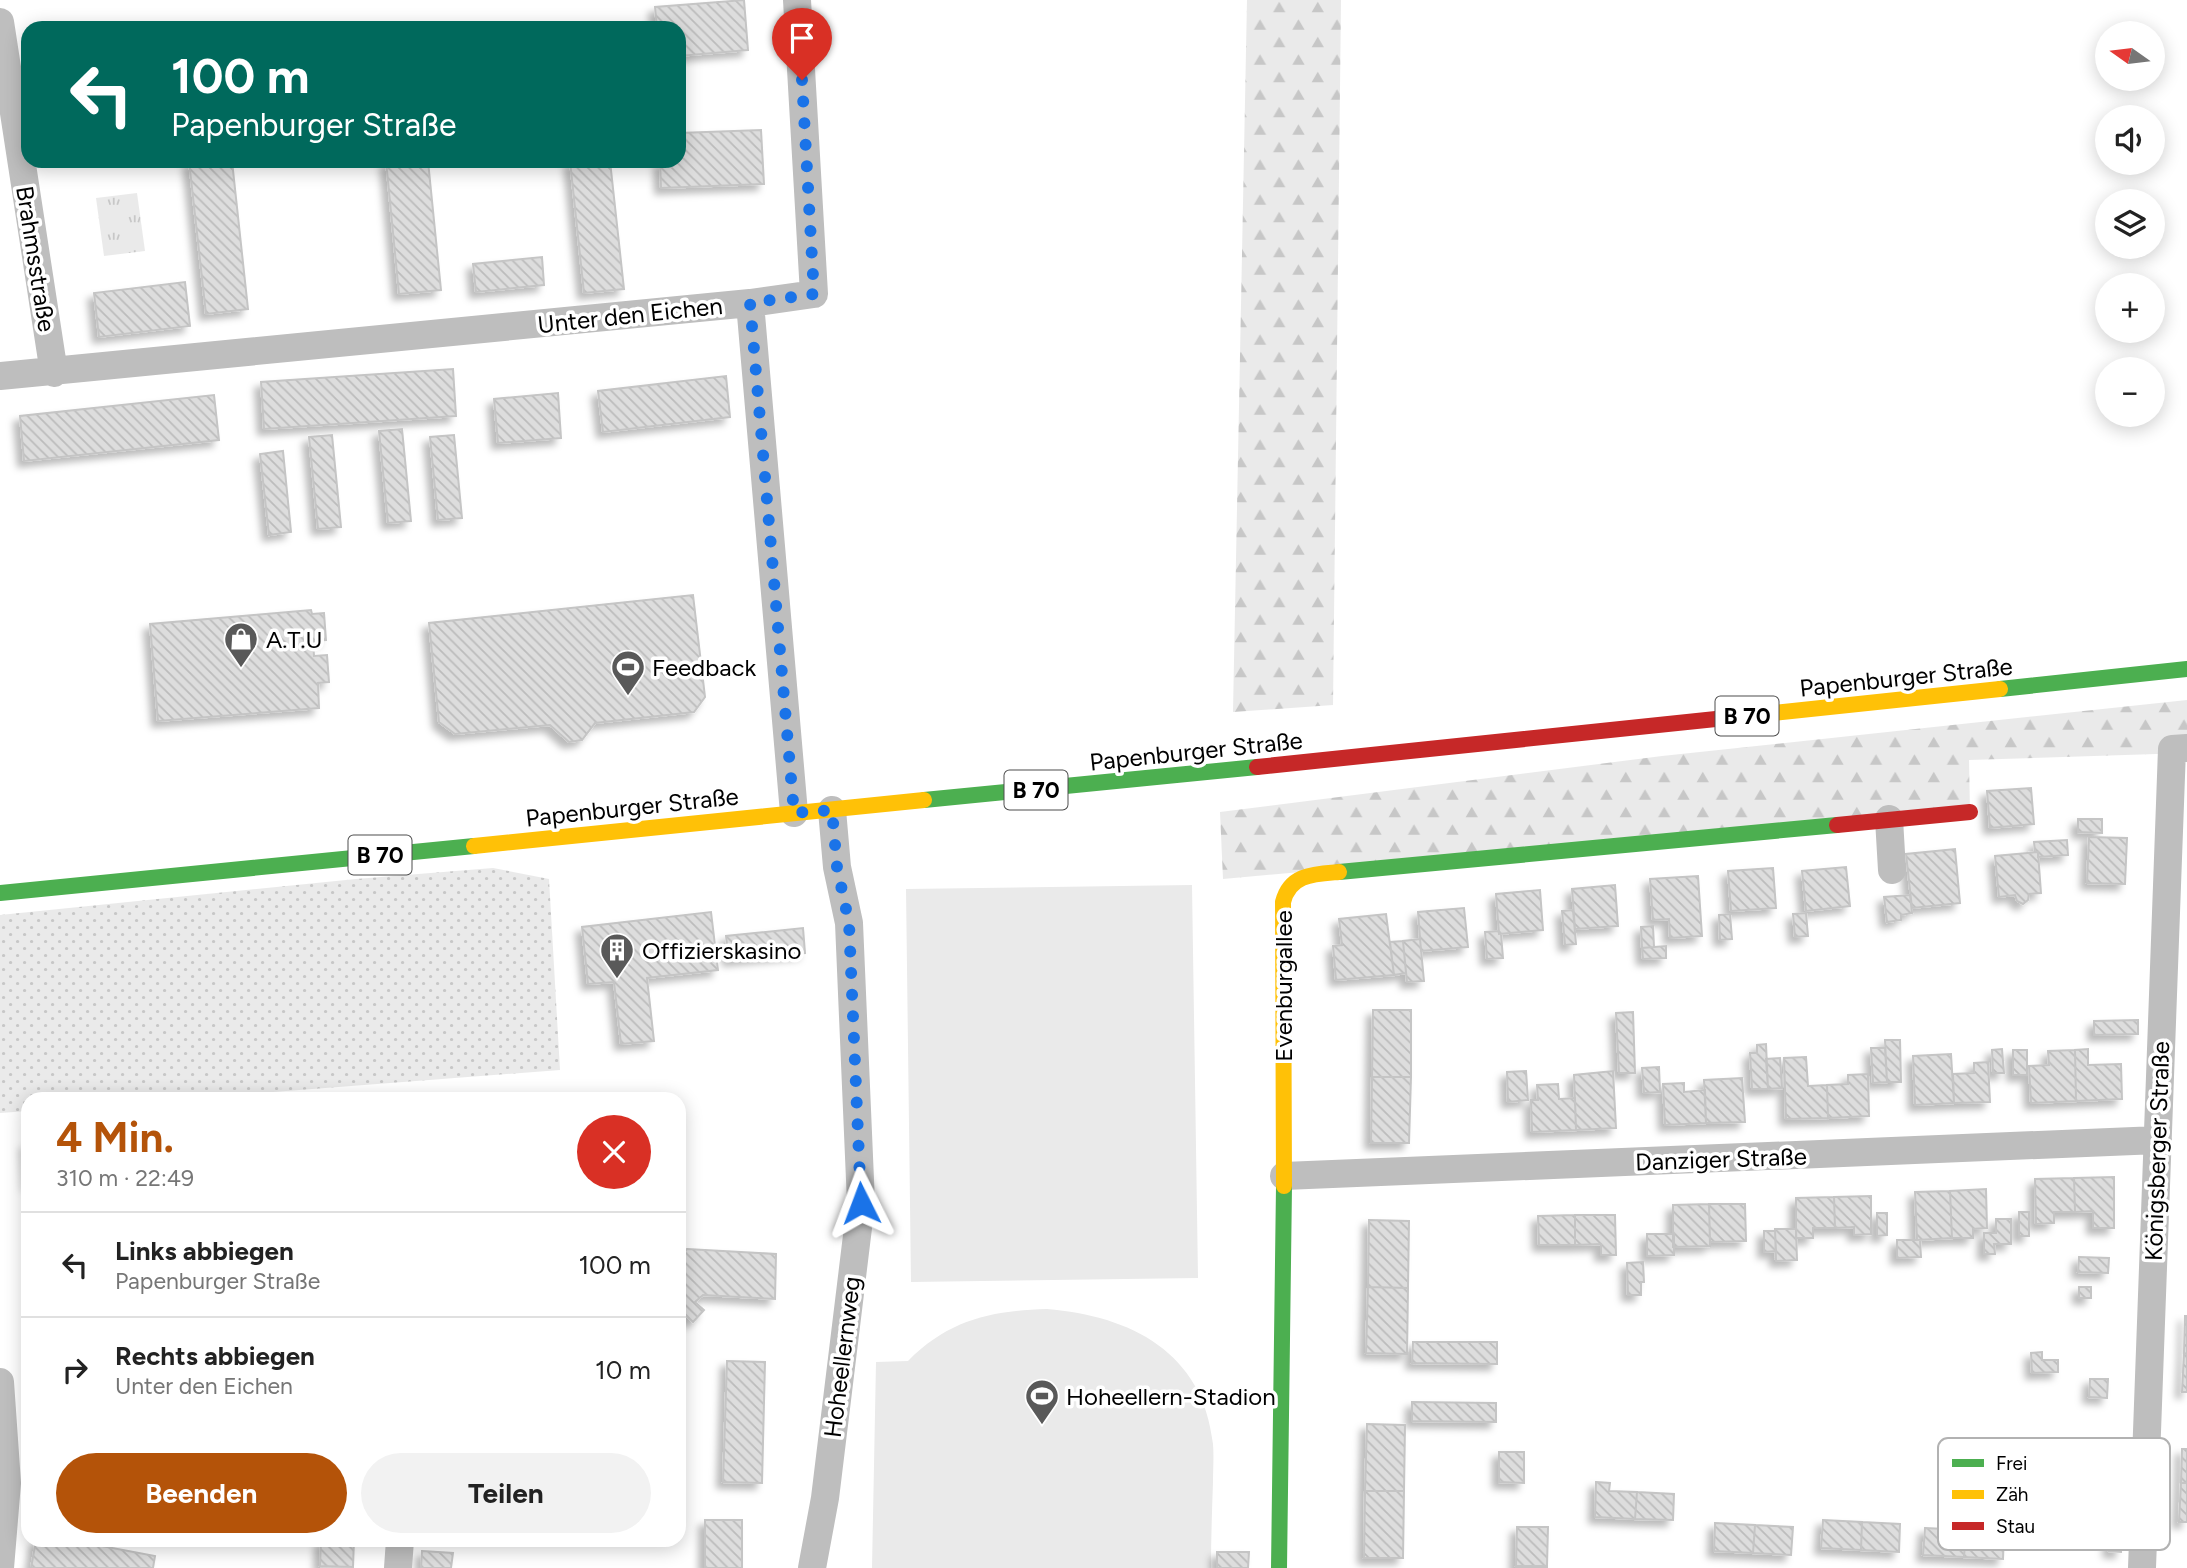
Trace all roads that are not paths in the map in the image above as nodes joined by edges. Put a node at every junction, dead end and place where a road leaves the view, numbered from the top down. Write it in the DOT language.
graph roads {
  1 [pos="797,0"];
  2 [pos="0,22"];
  3 [pos="21,158"];
  4 [pos="22,168"];
  5 [pos="750,303"];
  6 [pos="54,373"];
  7 [pos="0,376"];
  8 [pos="2187,669"];
  9 [pos="2187,748"];
  10 [pos="832,810"];
  11 [pos="1970,812"];
  12 [pos="794,813"];
  13 [pos="1889,819"];
  14 [pos="1892,870"];
  15 [pos="0,893"];
  16 [pos="2158,1140"];
  17 [pos="1284,1176"];
  18 [pos="0,1382"];
  19 [pos="2147,1438"];
  20 [pos="400,1547"];
  21 [pos="2143,1550"];
  22 [pos="0,1568"];
  23 [pos="398,1568"];
  24 [pos="812,1568"];
  25 [pos="1279,1568"];
  26 [pos="2142,1568"];
  1 -- 5 [label="street"];
  2 -- 3 [label="street, Brahmsstraße"];
  4 -- 6 [label="street, Brahmsstraße"];
  5 -- 6 [label="street, Unter den Eichen"];
  5 -- 12 [label="street, Unter den Eichen"];
  6 -- 7 [label="street, Unter den Eichen"];
  8 -- 10 [label="main road, Papenburger Straße / B 70"];
  9 -- 16 [label="street, Königsberger Straße"];
  10 -- 12 [label="main road, Papenburger Straße / B 70"];
  10 -- 24 [label="street, Hoheellernweg"];
  11 -- 13 [label="main road, Evenburgallee"];
  12 -- 15 [label="main road, Papenburger Straße / B 70"];
  13 -- 14 [label="street"];
  13 -- 17 [label="main road, Evenburgallee"];
  16 -- 17 [label="street, Danziger Straße"];
  16 -- 19 [label="street, Königsberger Straße"];
  17 -- 25 [label="main road, Evenburgallee"];
  18 -- 22 [label="street"];
  20 -- 23 [label="street"];
  21 -- 26 [label="street, Königsberger Straße"];
}
